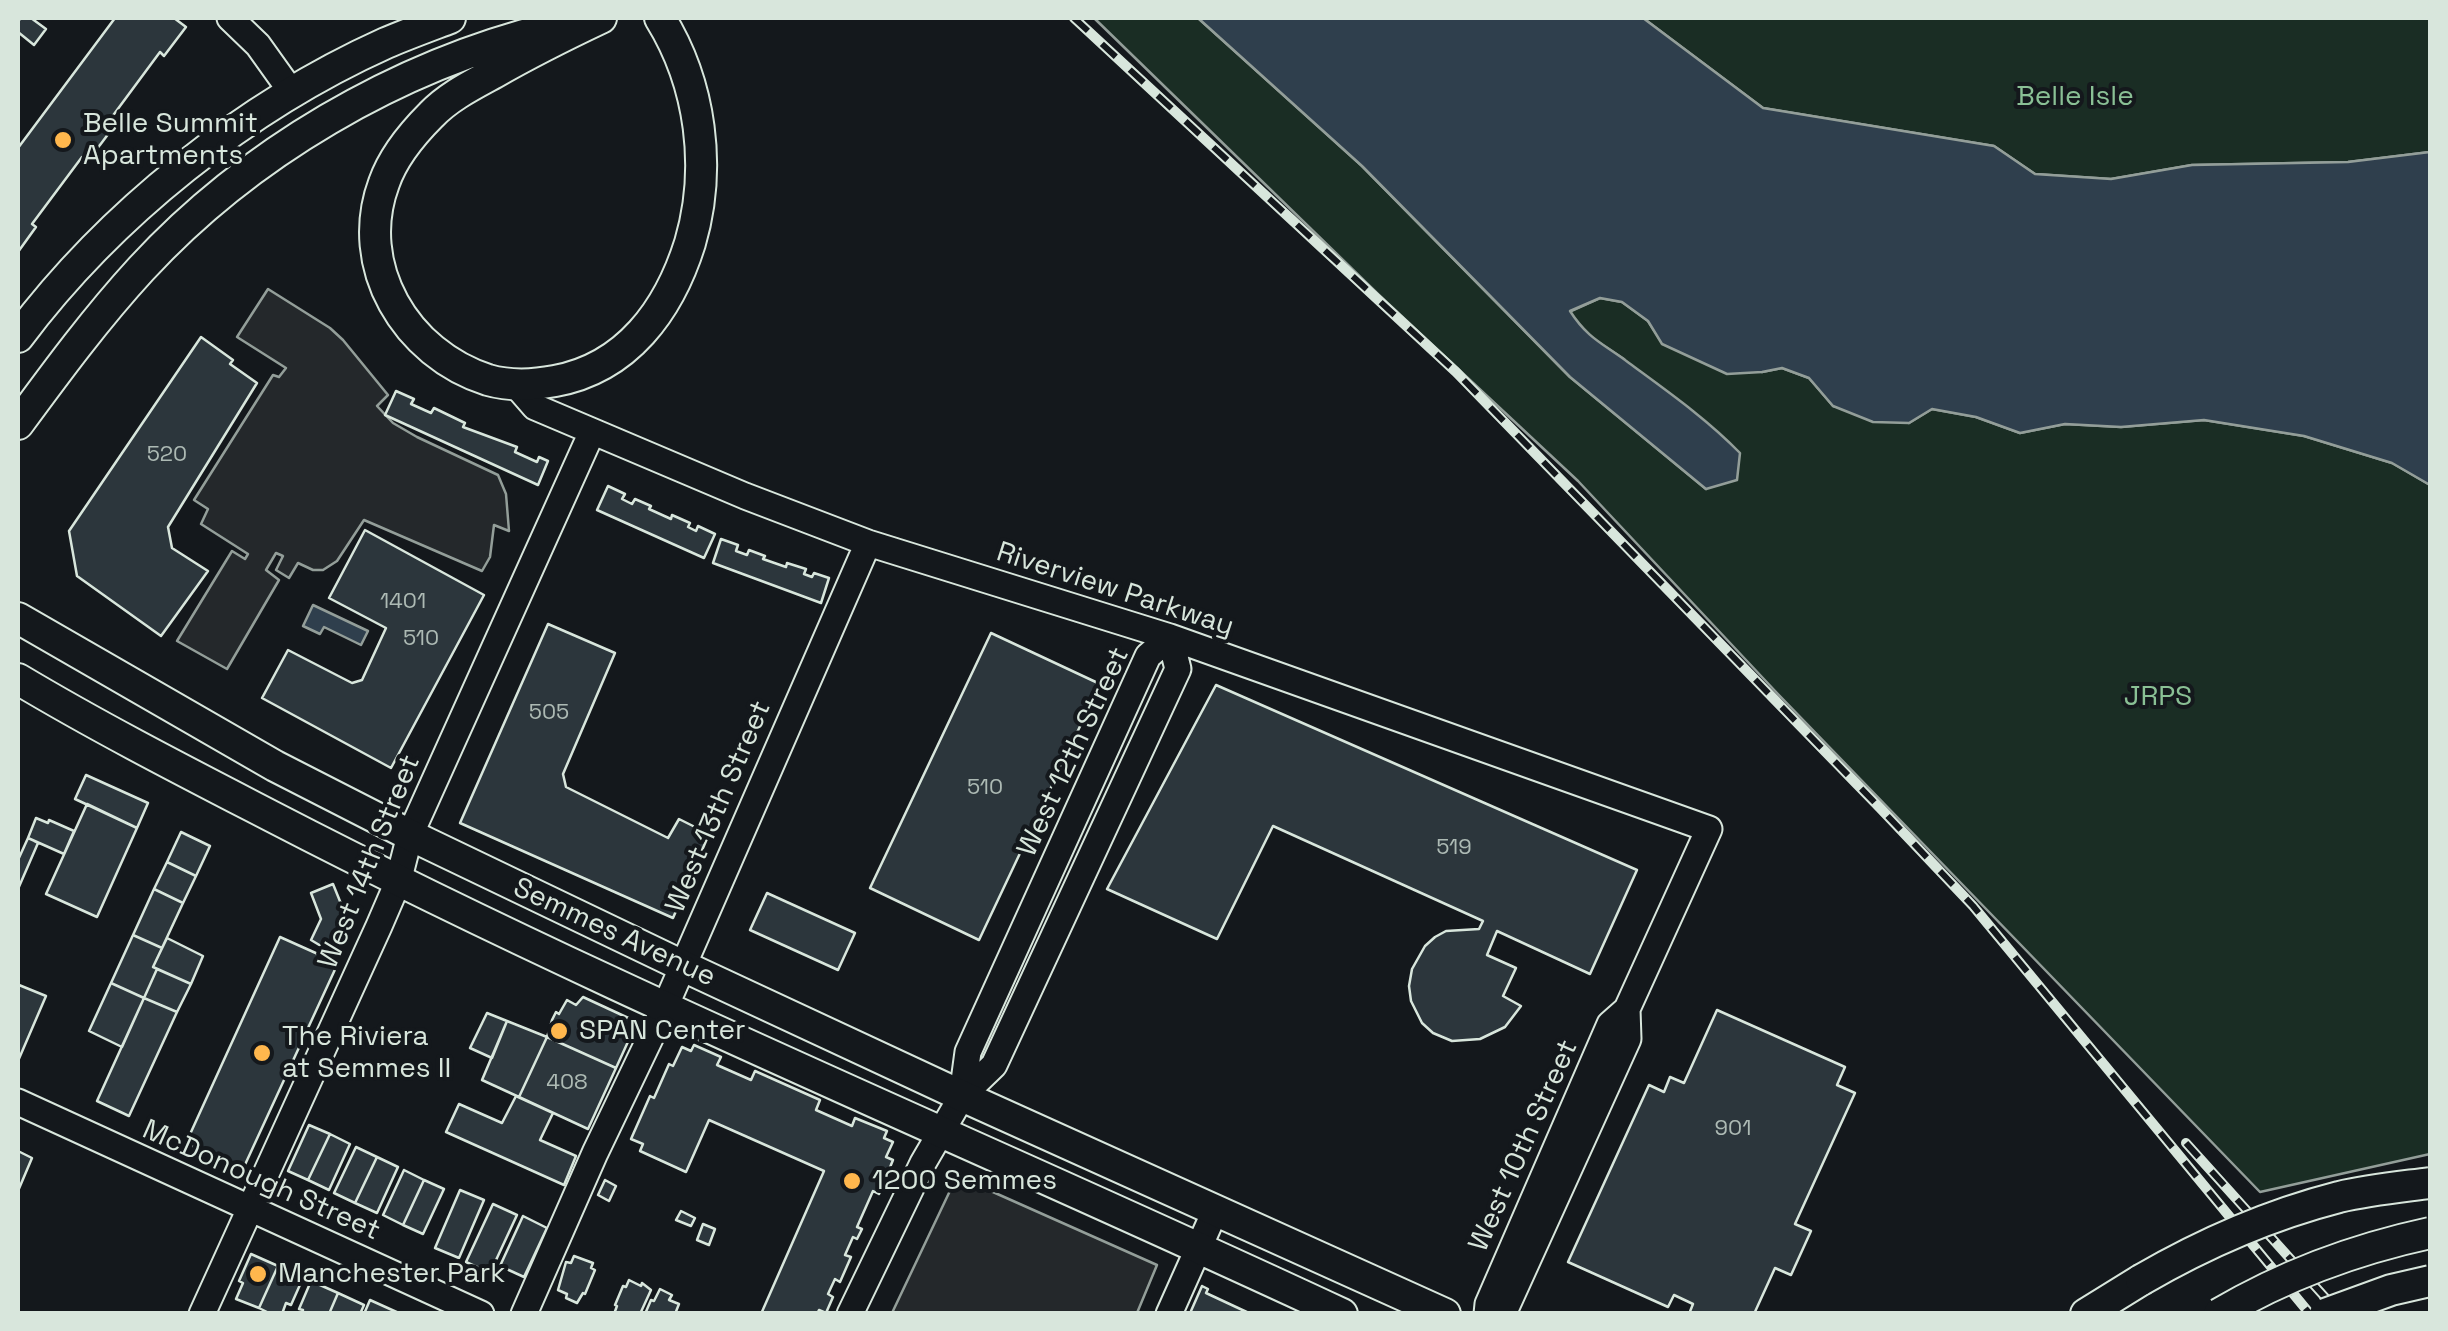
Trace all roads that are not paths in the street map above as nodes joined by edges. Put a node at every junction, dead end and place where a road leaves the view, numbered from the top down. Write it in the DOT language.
graph roads {
  1 [pos="230,18"];
  2 [pos="450,18"];
  3 [pos="591,18"];
  4 [pos="601,18"];
  5 [pos="660,18"];
  6 [pos="292,94"];
  7 [pos="22,318"];
  8 [pos="515,384"];
  9 [pos="18,424"];
  10 [pos="592,432"];
  11 [pos="868,543"];
  12 [pos="18,618"];
  13 [pos="1170,637"];
  14 [pos="20,686"];
  15 [pos="1709,829"];
  16 [pos="410,836"];
  17 [pos="398,882"];
  18 [pos="683,966"];
  19 [pos="665,1007"];
  20 [pos="1628,1009"];
  21 [pos="962,1096"];
  22 [pos="18,1102"];
  23 [pos="941,1132"];
  24 [pos="2430,1183"];
  25 [pos="249,1208"];
  26 [pos="1216,1209"];
  27 [pos="2430,1233"];
  28 [pos="1200,1247"];
  29 [pos="2430,1280"];
  30 [pos="202,1314"];
  31 [pos="481,1314"];
  32 [pos="524,1314"];
  33 [pos="850,1314"];
  34 [pos="1169,1314"];
  35 [pos="1342,1314"];
  36 [pos="1445,1314"];
  37 [pos="1487,1314"];
  38 [pos="1503,1314"];
  39 [pos="2086,1314"];
  40 [pos="2219,1314"];
  41 [pos="2325,1314"];
  1 -- 6 [label="street"];
  2 -- 6 [label="main road"];
  3 -- 9 [label="main road"];
  4 -- 8 [label="main road"];
  5 -- 8 [label="main road"];
  6 -- 7 [label="main road"];
  8 -- 10 [label="street, Riverview Parkway"];
  10 -- 11 [label="street, Riverview Parkway"];
  10 -- 16 [label="street, West 14th Street"];
  11 -- 13 [label="street, Riverview Parkway"];
  11 -- 18 [label="street, West 13th Street"];
  12 -- 16 [label="main road, Semmes Avenue"];
  13 -- 15 [label="street, Riverview Parkway"];
  13 -- 21 [label="street, West 12th Street"];
  14 -- 17 [label="main road, Semmes Avenue"];
  15 -- 20 [label="street, West 10th Street"];
  16 -- 17 [label="street, West 14th Street"];
  16 -- 18 [label="main road, Semmes Avenue"];
  17 -- 19 [label="main road, Semmes Avenue"];
  17 -- 25 [label="street, West 14th Street"];
  18 -- 19 [label="street, West 13th Street"];
  18 -- 21 [label="main road, Semmes Avenue"];
  19 -- 23 [label="main road, Semmes Avenue"];
  19 -- 32 [label="street, West 13th Street"];
  20 -- 37 [label="street, West 10th Street"];
  20 -- 38 [label="street, West 10th Street"];
  21 -- 23 [label="street, West 12th Street"];
  21 -- 26 [label="main road, Semmes Avenue"];
  22 -- 25 [label="street, McDonough Street"];
  23 -- 28 [label="main road, Semmes Avenue"];
  23 -- 33 [label="street, West 12th Street"];
  24 -- 39 [label="main road, bridge"];
  25 -- 30 [label="street, West 14th Street"];
  25 -- 31 [label="street, McDonough Street"];
  26 -- 28 [label="street"];
  26 -- 36 [label="main road, Semmes Avenue"];
  27 -- 40 [label="main road, bridge"];
  28 -- 34 [label="street"];
  28 -- 35 [label="main road, Semmes Avenue"];
  29 -- 41 [label="main road, bridge"];
}
